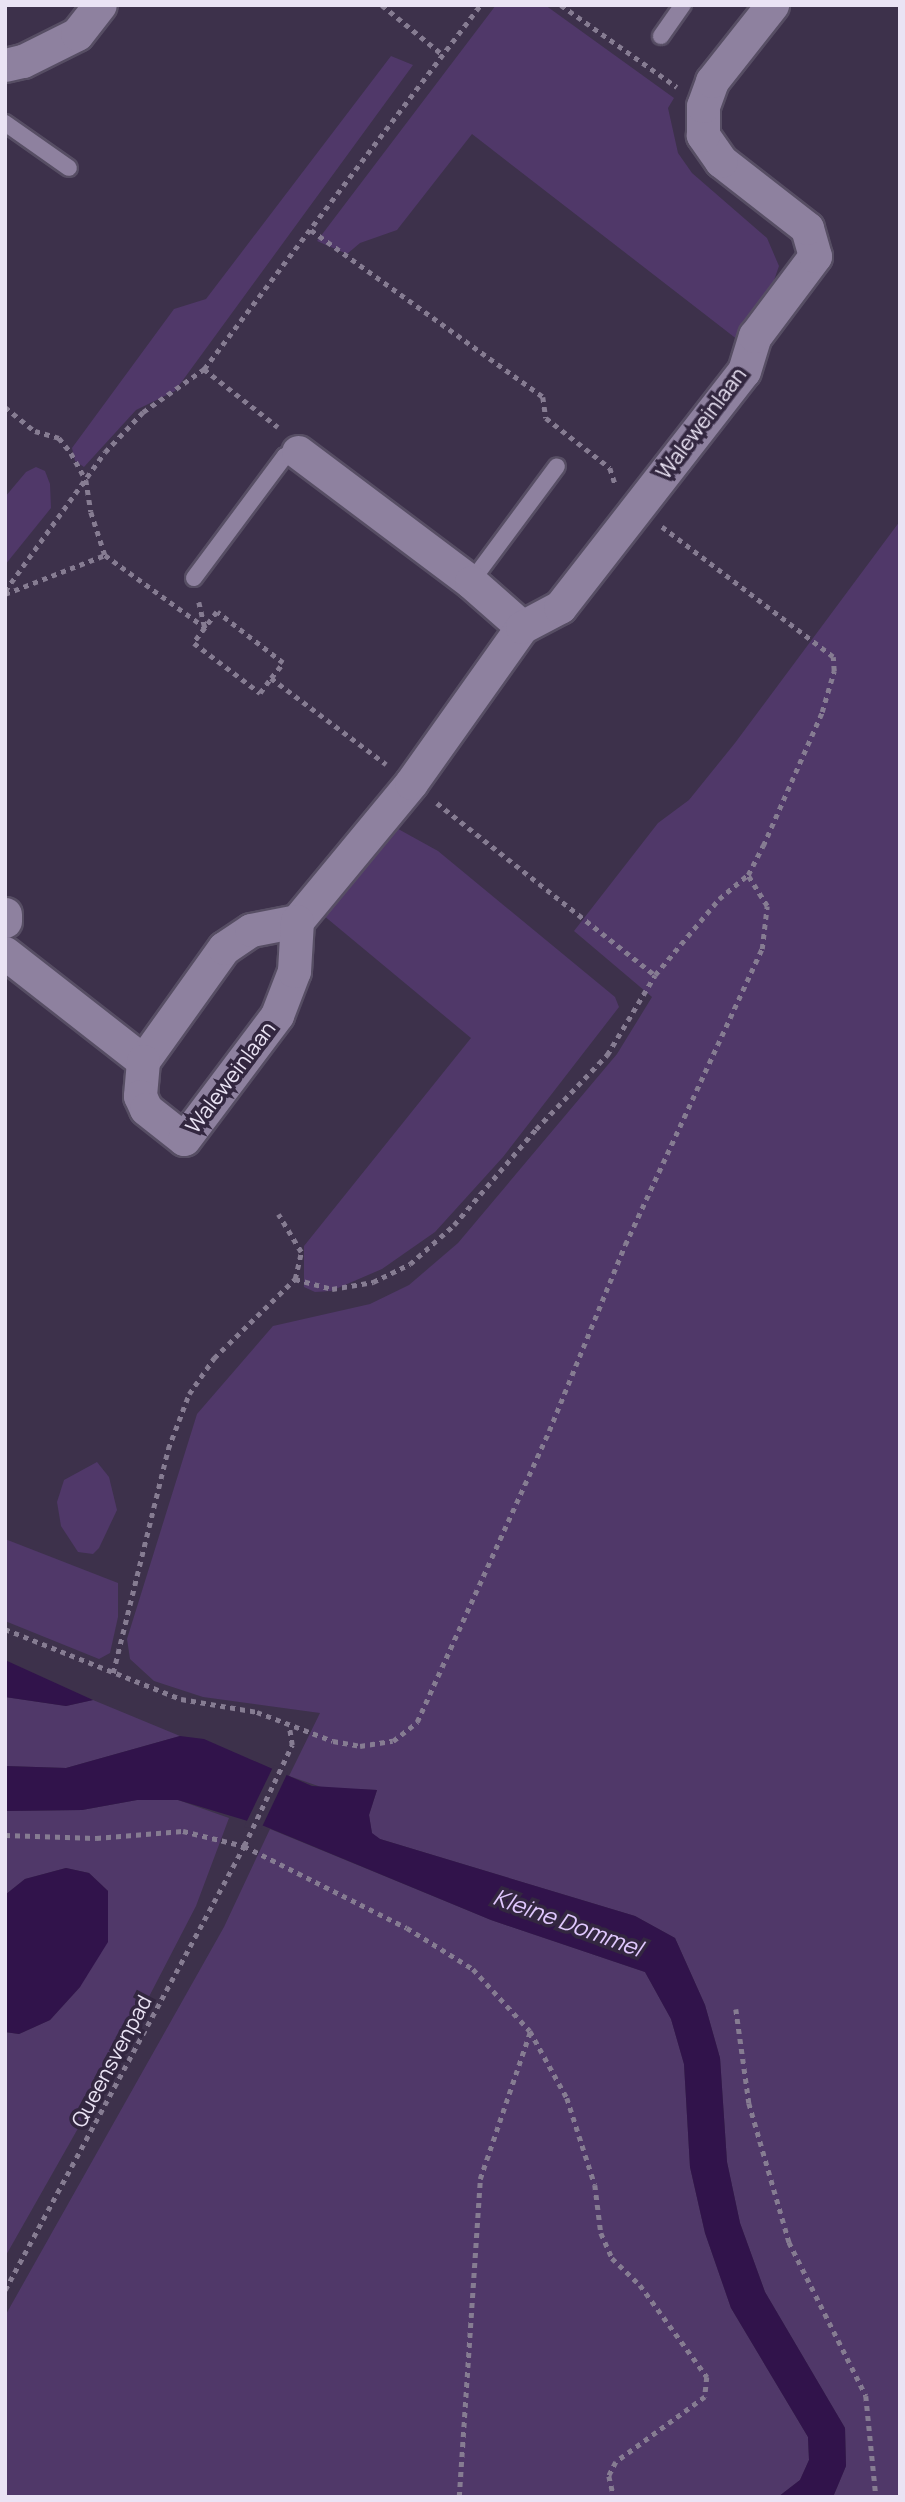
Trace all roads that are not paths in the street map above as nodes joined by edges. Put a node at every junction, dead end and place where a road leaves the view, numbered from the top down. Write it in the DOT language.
graph roads {
  1 [pos="100,5"];
  2 [pos="683,5"];
  3 [pos="772,5"];
  4 [pos="661,36"];
  5 [pos="5,65"];
  6 [pos="5,123"];
  7 [pos="69,168"];
  8 [pos="298,452"];
  9 [pos="557,466"];
  10 [pos="194,578"];
  11 [pos="471,582"];
  12 [pos="522,627"];
  13 [pos="5,915"];
  14 [pos="5,921"];
  15 [pos="297,921"];
  16 [pos="5,953"];
  17 [pos="143,1061"];
  1 -- 5 [label="street"];
  2 -- 4 [label="lane"];
  3 -- 12 [label="street, Waleweinlaan"];
  6 -- 7 [label="lane"];
  8 -- 10 [label="lane"];
  8 -- 11 [label="street"];
  9 -- 11 [label="lane"];
  11 -- 12 [label="street"];
  12 -- 15 [label="street, Waleweinlaan"];
  13 -- 14 [label="street"];
  15 -- 17 [label="street, Waleweinlaan"];
  15 -- 17 [label="street, Waleweinlaan"];
  16 -- 17 [label="street"];
}
